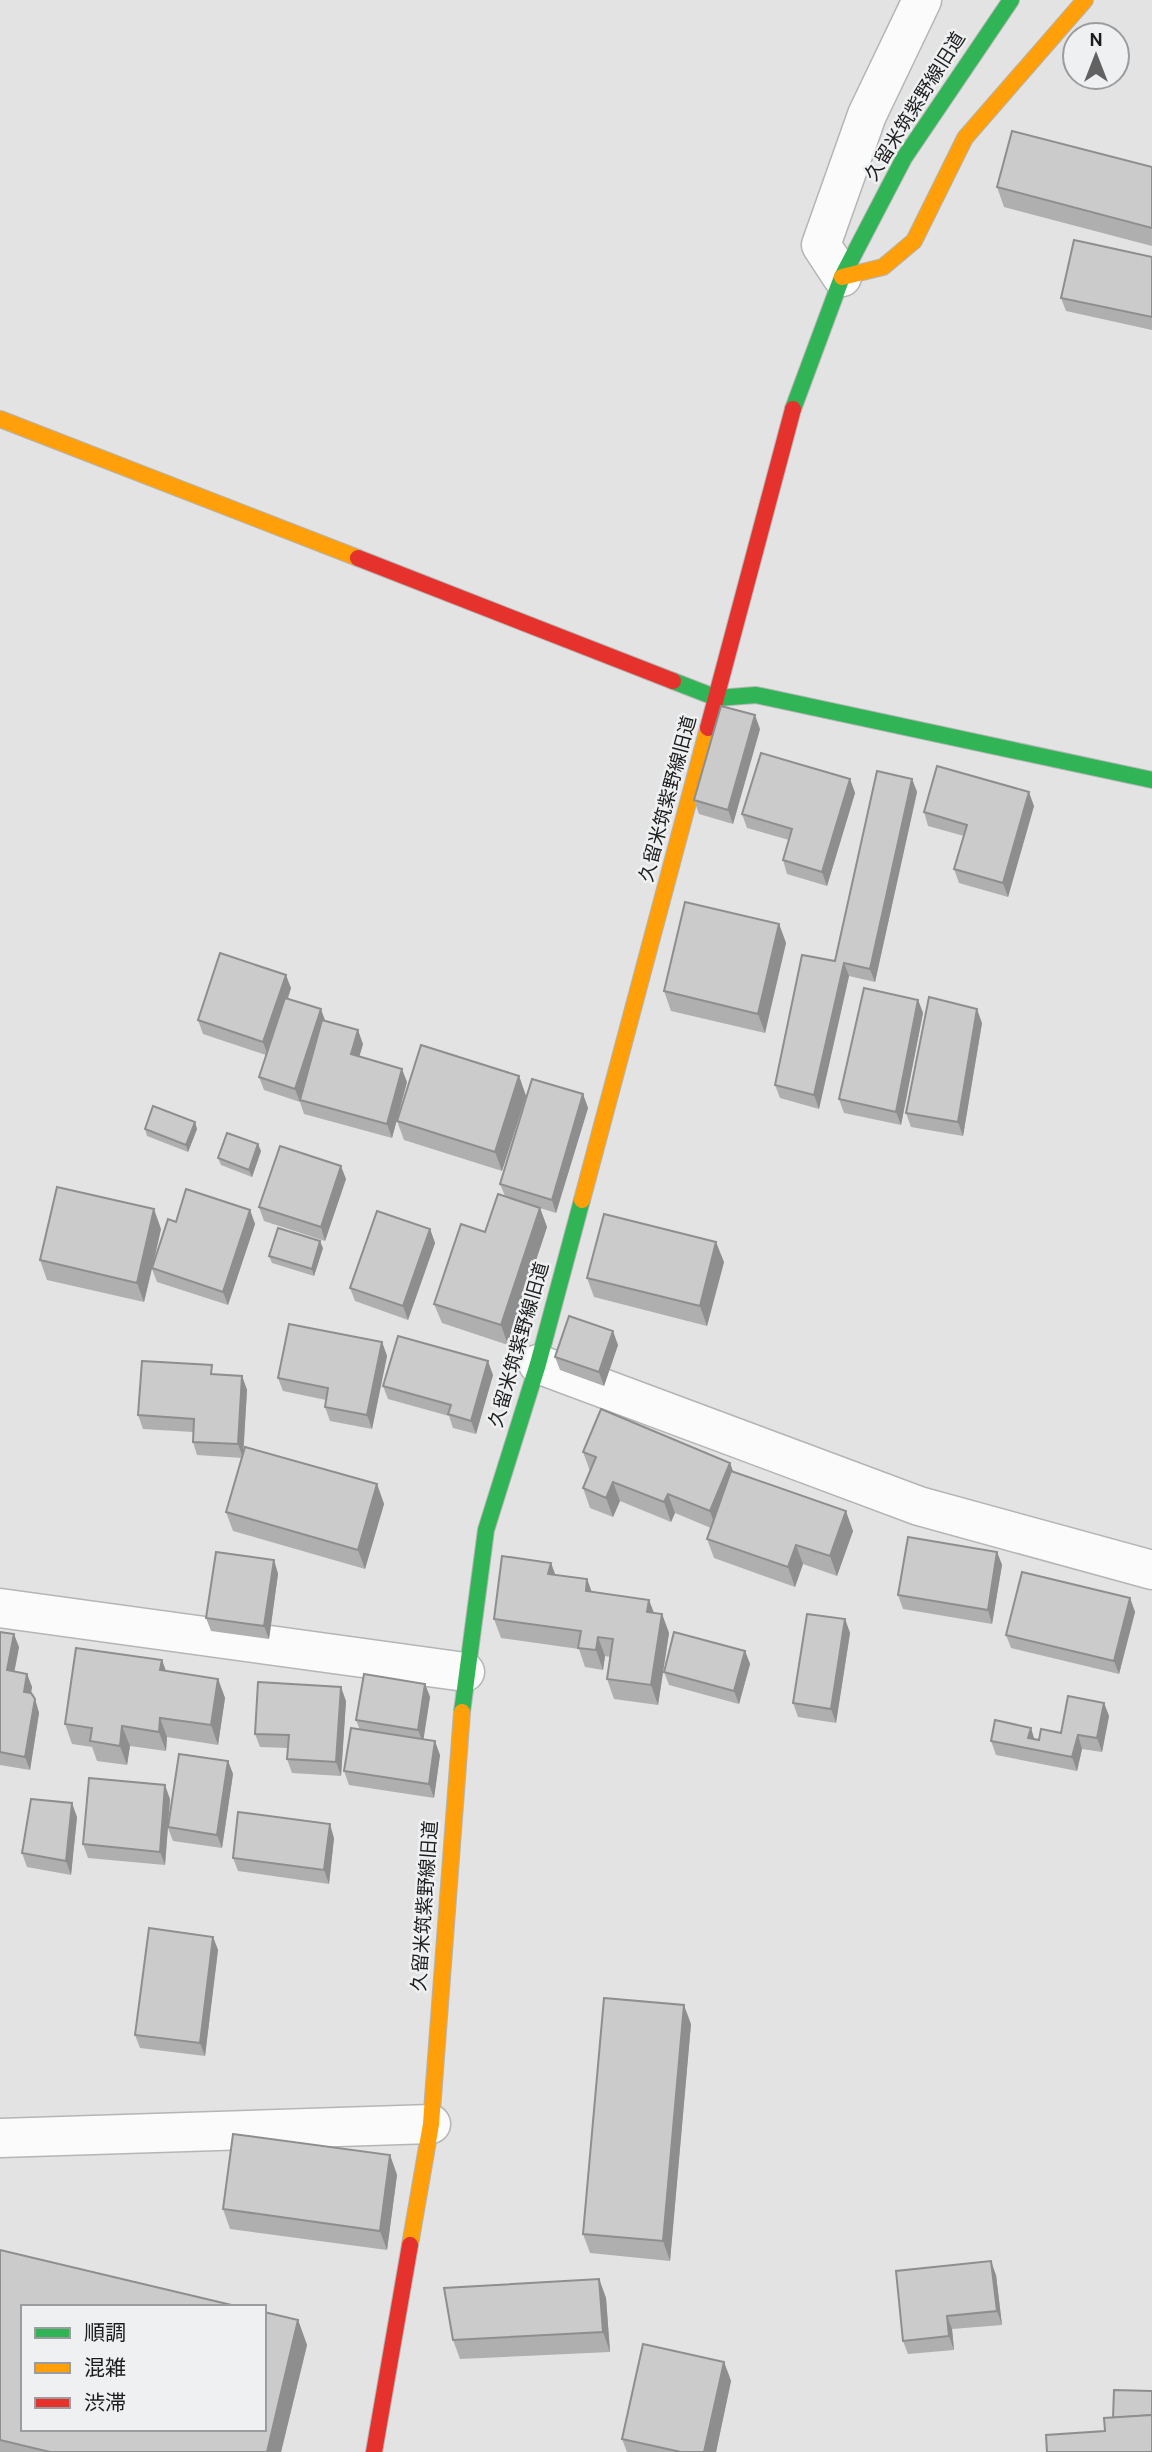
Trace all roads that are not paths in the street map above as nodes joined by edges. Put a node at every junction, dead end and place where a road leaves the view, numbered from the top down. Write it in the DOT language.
graph roads {
  1 [pos="922,0"];
  2 [pos="1011,0"];
  3 [pos="1084,0"];
  4 [pos="842,277"];
  5 [pos="1,421"];
  6 [pos="717,698"];
  7 [pos="1152,780"];
  8 [pos="538,1363"];
  9 [pos="1152,1570"];
  10 [pos="0,1608"];
  11 [pos="465,1672"];
  12 [pos="431,2124"];
  13 [pos="0,2138"];
  14 [pos="374,2452"];
  1 -- 4 [label="street"];
  2 -- 4 [label="street, 久留米筑紫野線旧道"];
  3 -- 4 [label="street"];
  4 -- 6 [label="street, 久留米筑紫野線旧道"];
  5 -- 6 [label="street"];
  6 -- 7 [label="street"];
  6 -- 8 [label="street, 久留米筑紫野線旧道"];
  8 -- 9 [label="street"];
  8 -- 11 [label="street, 久留米筑紫野線旧道"];
  10 -- 11 [label="street"];
  11 -- 12 [label="street, 久留米筑紫野線旧道"];
  12 -- 13 [label="street"];
  12 -- 14 [label="street, 久留米筑紫野線旧道"];
}
